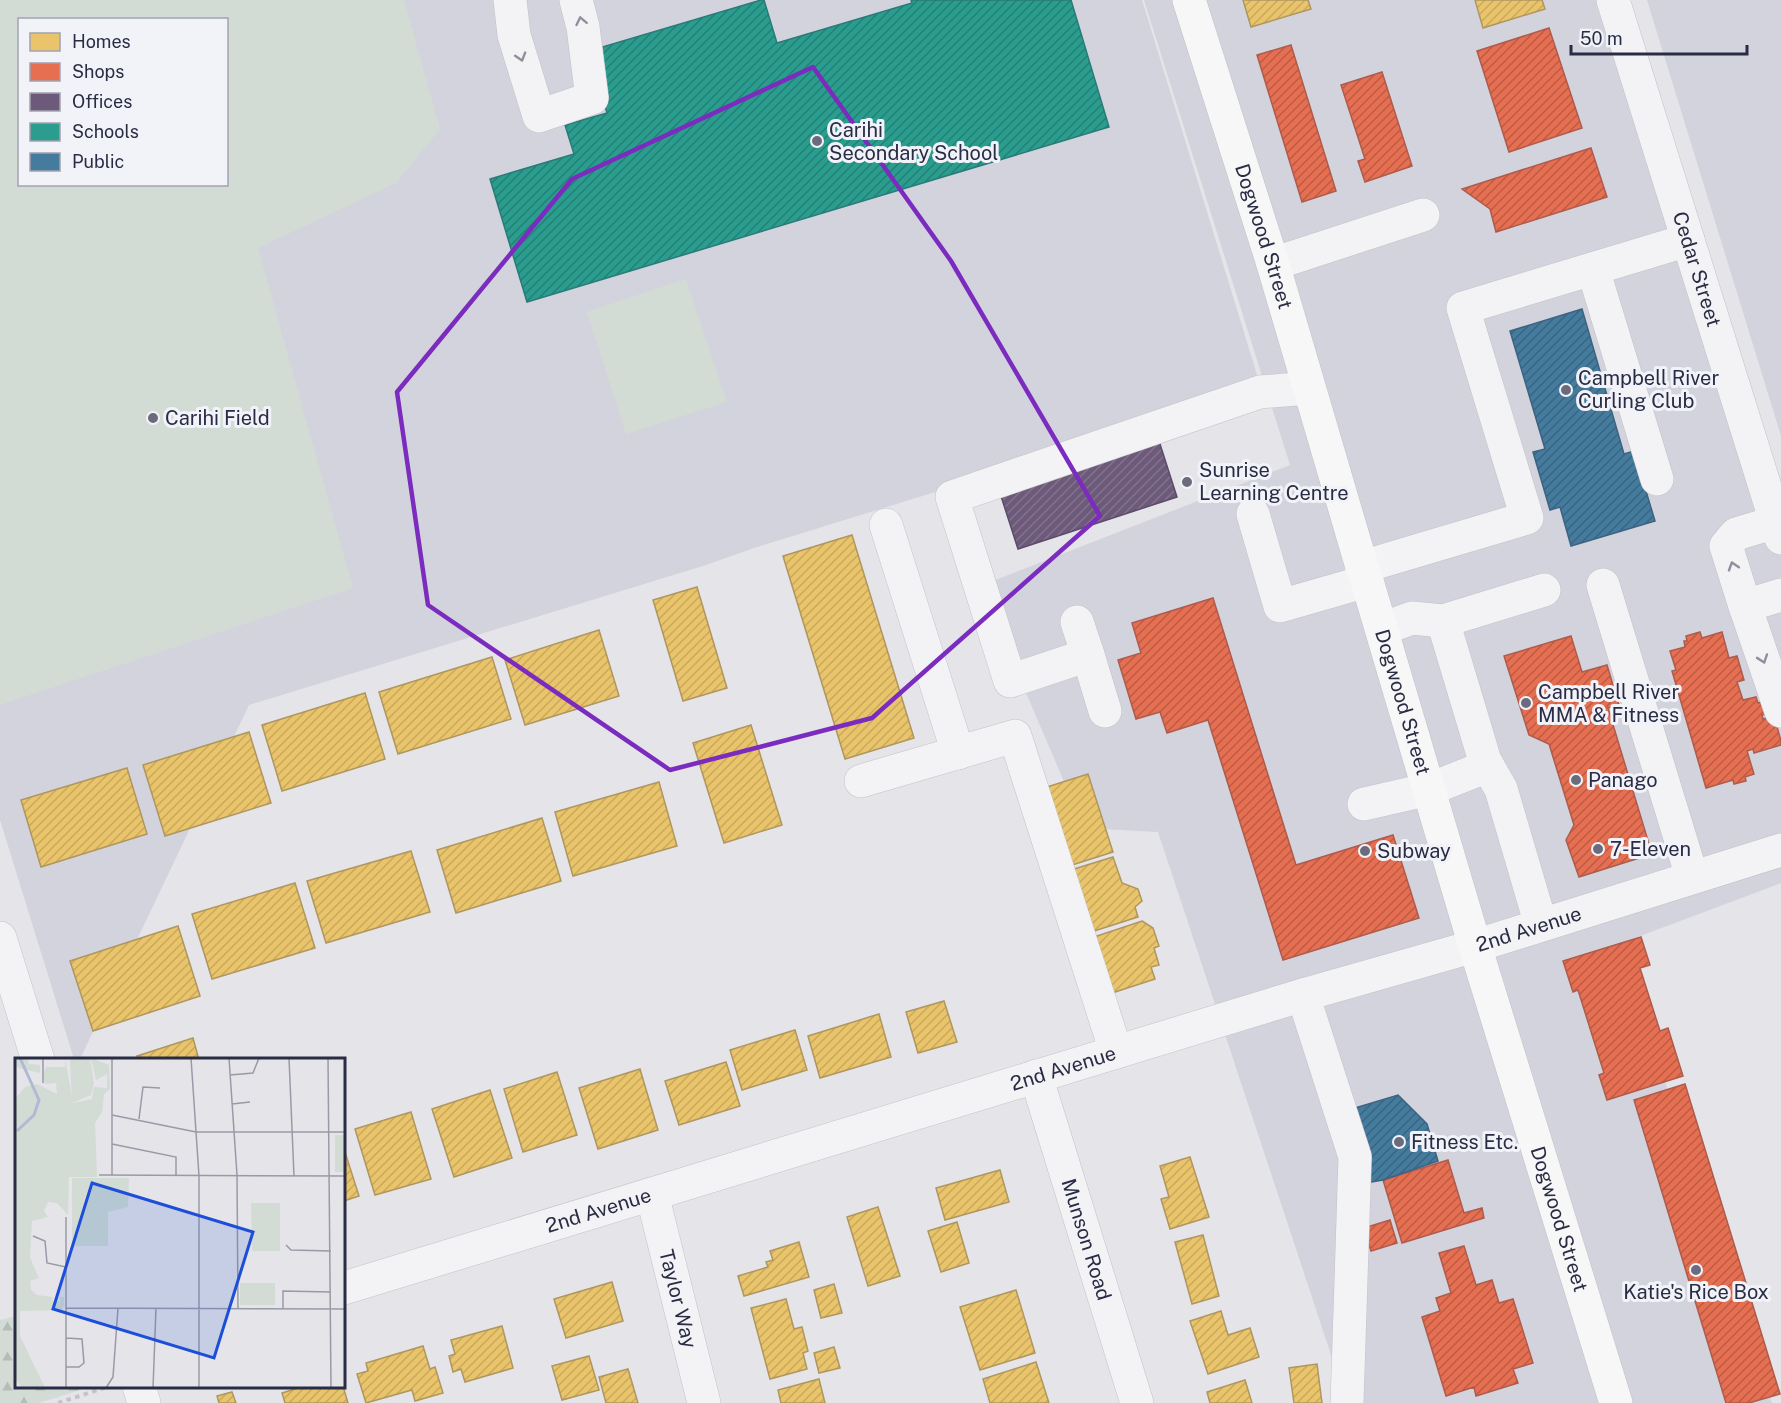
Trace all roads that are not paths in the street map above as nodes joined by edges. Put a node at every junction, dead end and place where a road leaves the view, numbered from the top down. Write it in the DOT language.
graph roads {
  1 [pos="510,0"];
  2 [pos="576,0"];
  3 [pos="1189,0"];
  4 [pos="1613,0"];
  5 [pos="1423,215"];
  6 [pos="1688,240"];
  7 [pos="1273,264"];
  8 [pos="1593,269"];
  9 [pos="1309,388"];
  10 [pos="1657,479"];
  11 [pos="1253,514"];
  12 [pos="886,525"];
  13 [pos="1778,530"];
  14 [pos="1365,574"];
  15 [pos="1604,585"];
  16 [pos="1544,590"];
  17 [pos="1781,595"];
  18 [pos="1745,606"];
  19 [pos="1443,621"];
  20 [pos="1077,622"];
  21 [pos="1382,629"];
  22 [pos="1088,655"];
  23 [pos="1105,711"];
  24 [pos="1781,711"];
  25 [pos="958,753"];
  26 [pos="1488,766"];
  27 [pos="861,781"];
  28 [pos="1430,789"];
  29 [pos="1364,804"];
  30 [pos="1781,850"];
  31 [pos="1692,877"];
  32 [pos="1541,925"];
  33 [pos="0,938"];
  34 [pos="1475,946"];
  35 [pos="1303,995"];
  36 [pos="1116,1052"];
  37 [pos="38,1058"];
  38 [pos="1036,1076"];
  39 [pos="652,1194"];
  40 [pos="345,1288"];
  41 [pos="140,1388"];
  42 [pos="144,1403"];
  43 [pos="704,1403"];
  44 [pos="1137,1403"];
  45 [pos="1347,1403"];
  46 [pos="1616,1403"];
  1 -- 2 [label="street, one-way"];
  3 -- 7 [label="main road, Dogwood Street"];
  4 -- 6 [label="street, Cedar Street"];
  5 -- 7 [label="street"];
  6 -- 8 [label="street"];
  6 -- 13 [label="street, Cedar Street"];
  7 -- 9 [label="main road, Dogwood Street"];
  8 -- 10 [label="street"];
  8 -- 14 [label="street"];
  9 -- 14 [label="main road, Dogwood Street"];
  9 -- 22 [label="street"];
  11 -- 14 [label="street"];
  12 -- 25 [label="street"];
  18 -- 13 [label="street, one-way"];
  14 -- 21 [label="main road, Dogwood Street"];
  15 -- 31 [label="street"];
  16 -- 19 [label="street"];
  17 -- 18 [label="street"];
  18 -- 24 [label="street, one-way"];
  19 -- 21 [label="street"];
  19 -- 26 [label="street"];
  20 -- 22 [label="street"];
  21 -- 28 [label="main road, Dogwood Street"];
  22 -- 23 [label="street"];
  25 -- 27 [label="street"];
  25 -- 36 [label="street"];
  26 -- 28 [label="street"];
  26 -- 32 [label="street"];
  28 -- 29 [label="street"];
  28 -- 34 [label="main road, Dogwood Street"];
  30 -- 31 [label="street, 2nd Avenue"];
  31 -- 32 [label="street, 2nd Avenue"];
  32 -- 34 [label="street, 2nd Avenue"];
  33 -- 37 [label="street"];
  34 -- 35 [label="street, 2nd Avenue"];
  34 -- 46 [label="main road, Dogwood Street"];
  35 -- 36 [label="street, 2nd Avenue"];
  35 -- 45 [label="street"];
  36 -- 38 [label="street, 2nd Avenue"];
  38 -- 39 [label="street, 2nd Avenue"];
  38 -- 44 [label="street, Munson Road"];
  39 -- 40 [label="street, 2nd Avenue"];
  39 -- 43 [label="street, Taylor Way"];
  41 -- 42 [label="street"];
}
